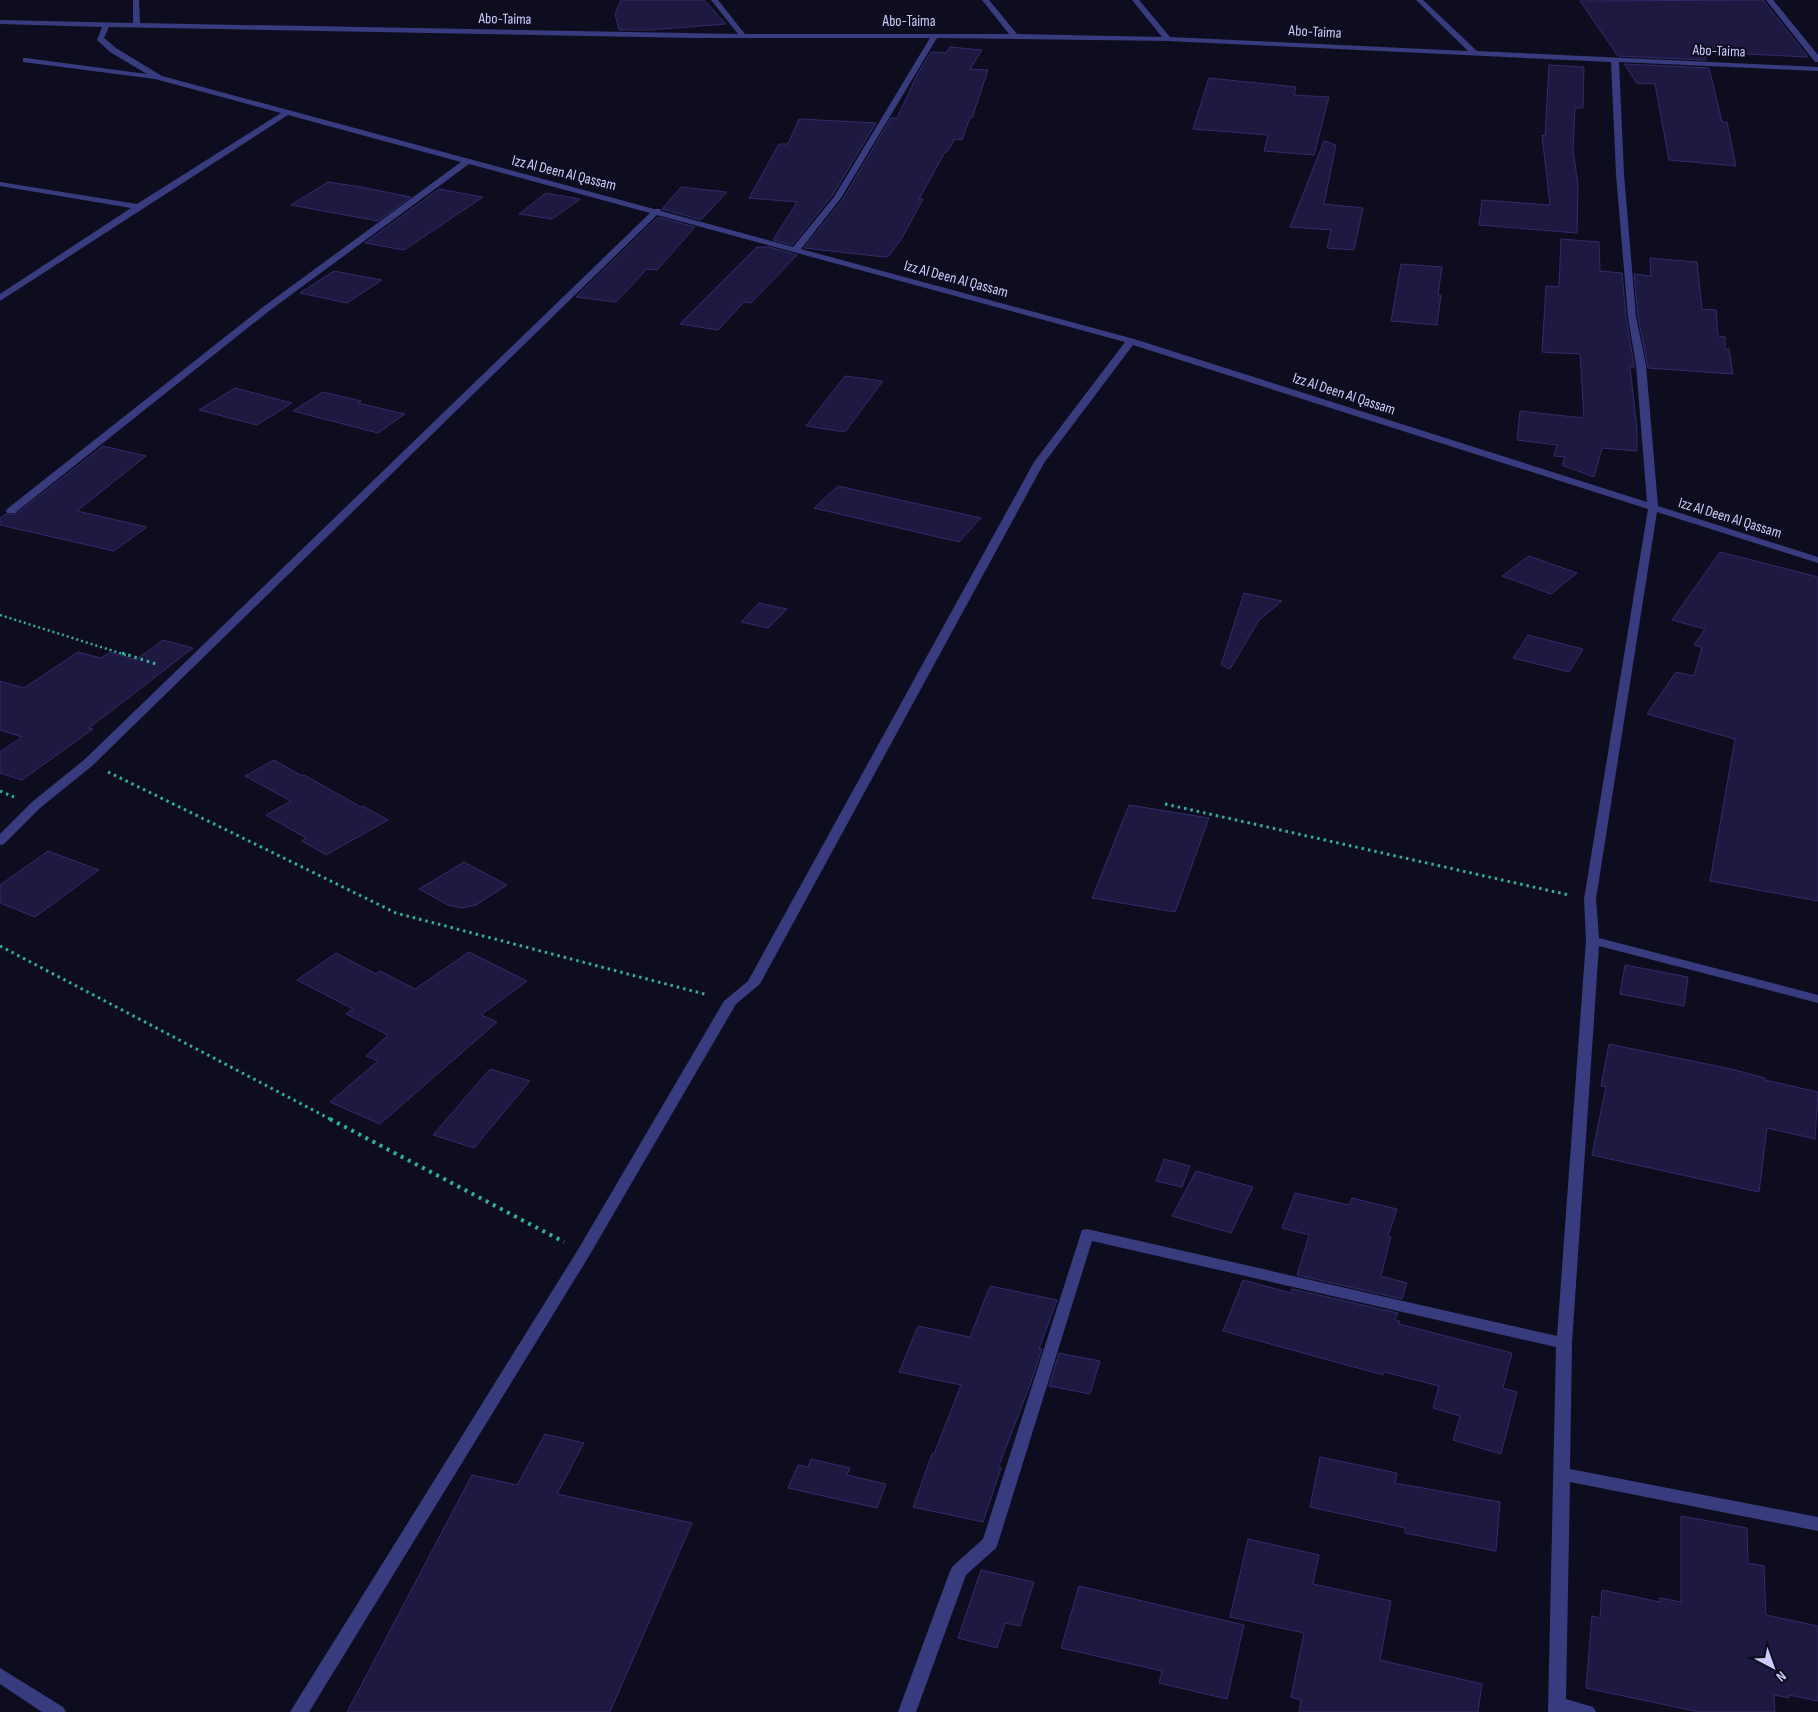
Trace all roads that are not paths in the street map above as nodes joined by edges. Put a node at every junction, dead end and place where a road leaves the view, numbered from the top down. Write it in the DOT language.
graph roads {
  1 [pos="136,0"];
  2 [pos="714,0"];
  3 [pos="985,0"];
  4 [pos="1135,0"];
  5 [pos="1419,0"];
  6 [pos="1769,0"];
  7 [pos="0,22"];
  8 [pos="106,25"];
  9 [pos="138,26"];
  10 [pos="742,34"];
  11 [pos="935,35"];
  12 [pos="1015,36"];
  13 [pos="1168,39"];
  14 [pos="1474,52"];
  15 [pos="26,60"];
  16 [pos="1818,60"];
  17 [pos="1614,61"];
  18 [pos="1818,69"];
  19 [pos="159,78"];
  20 [pos="286,114"];
  21 [pos="467,162"];
  22 [pos="0,184"];
  23 [pos="138,207"];
  24 [pos="657,211"];
  25 [pos="796,249"];
  26 [pos="0,298"];
  27 [pos="1131,340"];
  28 [pos="1653,508"];
  29 [pos="12,511"];
  30 [pos="1818,560"];
  31 [pos="0,841"];
  32 [pos="1593,940"];
  33 [pos="1818,999"];
  34 [pos="1564,1343"];
  35 [pos="1562,1474"];
  36 [pos="1818,1524"];
  37 [pos="0,1675"];
  38 [pos="1557,1709"];
  39 [pos="57,1712"];
  40 [pos="299,1712"];
  41 [pos="907,1712"];
  42 [pos="1587,1712"];
  1 -- 9 [label="street"];
  2 -- 10 [label="street"];
  3 -- 12 [label="street"];
  4 -- 13 [label="street"];
  5 -- 14 [label="street"];
  6 -- 16 [label="street"];
  7 -- 8 [label="street, Abo-Taima"];
  8 -- 9 [label="street, Abo-Taima"];
  8 -- 19 [label="street, Izz Al Deen Al Qassam"];
  9 -- 10 [label="street, Abo-Taima"];
  10 -- 11 [label="street, Abo-Taima"];
  11 -- 12 [label="street, Abo-Taima"];
  11 -- 25 [label="street"];
  12 -- 13 [label="street, Abo-Taima"];
  13 -- 14 [label="street, Abo-Taima"];
  14 -- 17 [label="street, Abo-Taima"];
  15 -- 19 [label="street"];
  17 -- 18 [label="street, Abo-Taima"];
  17 -- 28 [label="street"];
  19 -- 20 [label="street, Izz Al Deen Al Qassam"];
  20 -- 21 [label="street, Izz Al Deen Al Qassam"];
  20 -- 23 [label="street"];
  21 -- 24 [label="street, Izz Al Deen Al Qassam"];
  21 -- 29 [label="street"];
  22 -- 23 [label="street"];
  23 -- 26 [label="street"];
  24 -- 25 [label="street, Izz Al Deen Al Qassam"];
  24 -- 31 [label="street"];
  25 -- 27 [label="street, Izz Al Deen Al Qassam"];
  27 -- 28 [label="street, Izz Al Deen Al Qassam"];
  27 -- 40 [label="street"];
  28 -- 30 [label="street, Izz Al Deen Al Qassam"];
  28 -- 32 [label="street"];
  32 -- 33 [label="street"];
  32 -- 34 [label="street"];
  34 -- 35 [label="street"];
  34 -- 41 [label="street"];
  35 -- 36 [label="street"];
  35 -- 38 [label="street"];
  37 -- 39 [label="street"];
  38 -- 42 [label="street"];
}
